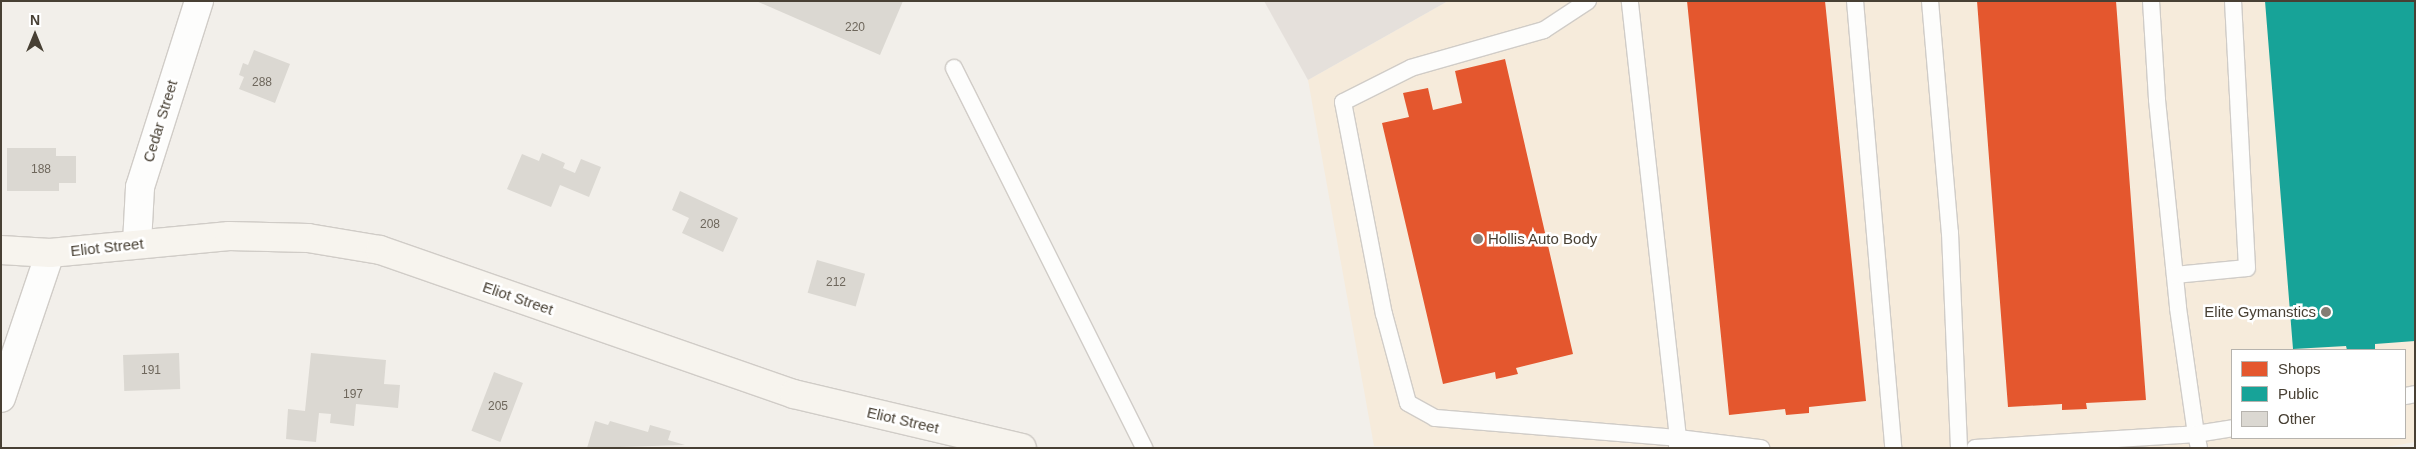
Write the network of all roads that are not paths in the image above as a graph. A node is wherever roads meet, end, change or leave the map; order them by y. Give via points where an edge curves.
1 (199, 1) edge
2 (1588, 1) edge
3 (1630, 1) edge
4 (1855, 1) edge
5 (1930, 1) edge
6 (2151, 1) edge
7 (2233, 1) edge
8 (954, 68) dead end
9 (137, 243) junction
10 (1, 250) edge
11 (50, 253) junction
12 (2175, 275) junction
13 (1, 398) edge
14 (2231, 428) edge
15 (2197, 441) edge
16 (1677, 443) edge
17 (1022, 448) edge
18 (1144, 448) edge
19 (1761, 448) edge
20 (1893, 448) edge
21 (1959, 448) edge
22 (1975, 448) edge

1 - 9 street, Cedar Street via 140,187
2 - 16 lane via 1544,30 1411,68 1343,102 1384,314 1408,403 1435,418
3 - 16 lane
4 - 20 lane
5 - 21 lane via 1950,233
6 - 12 lane via 2157,100
7 - 12 lane via 2247,268
8 - 18 lane
9 - 11 main road, Eliot Street
9 - 17 main road, Eliot Street via 229,236 308,238 380,250 794,394
10 - 11 main road, Eliot Street
11 - 13 street
12 - 15 lane
14 - 15 lane
15 - 22 lane
16 - 19 lane

